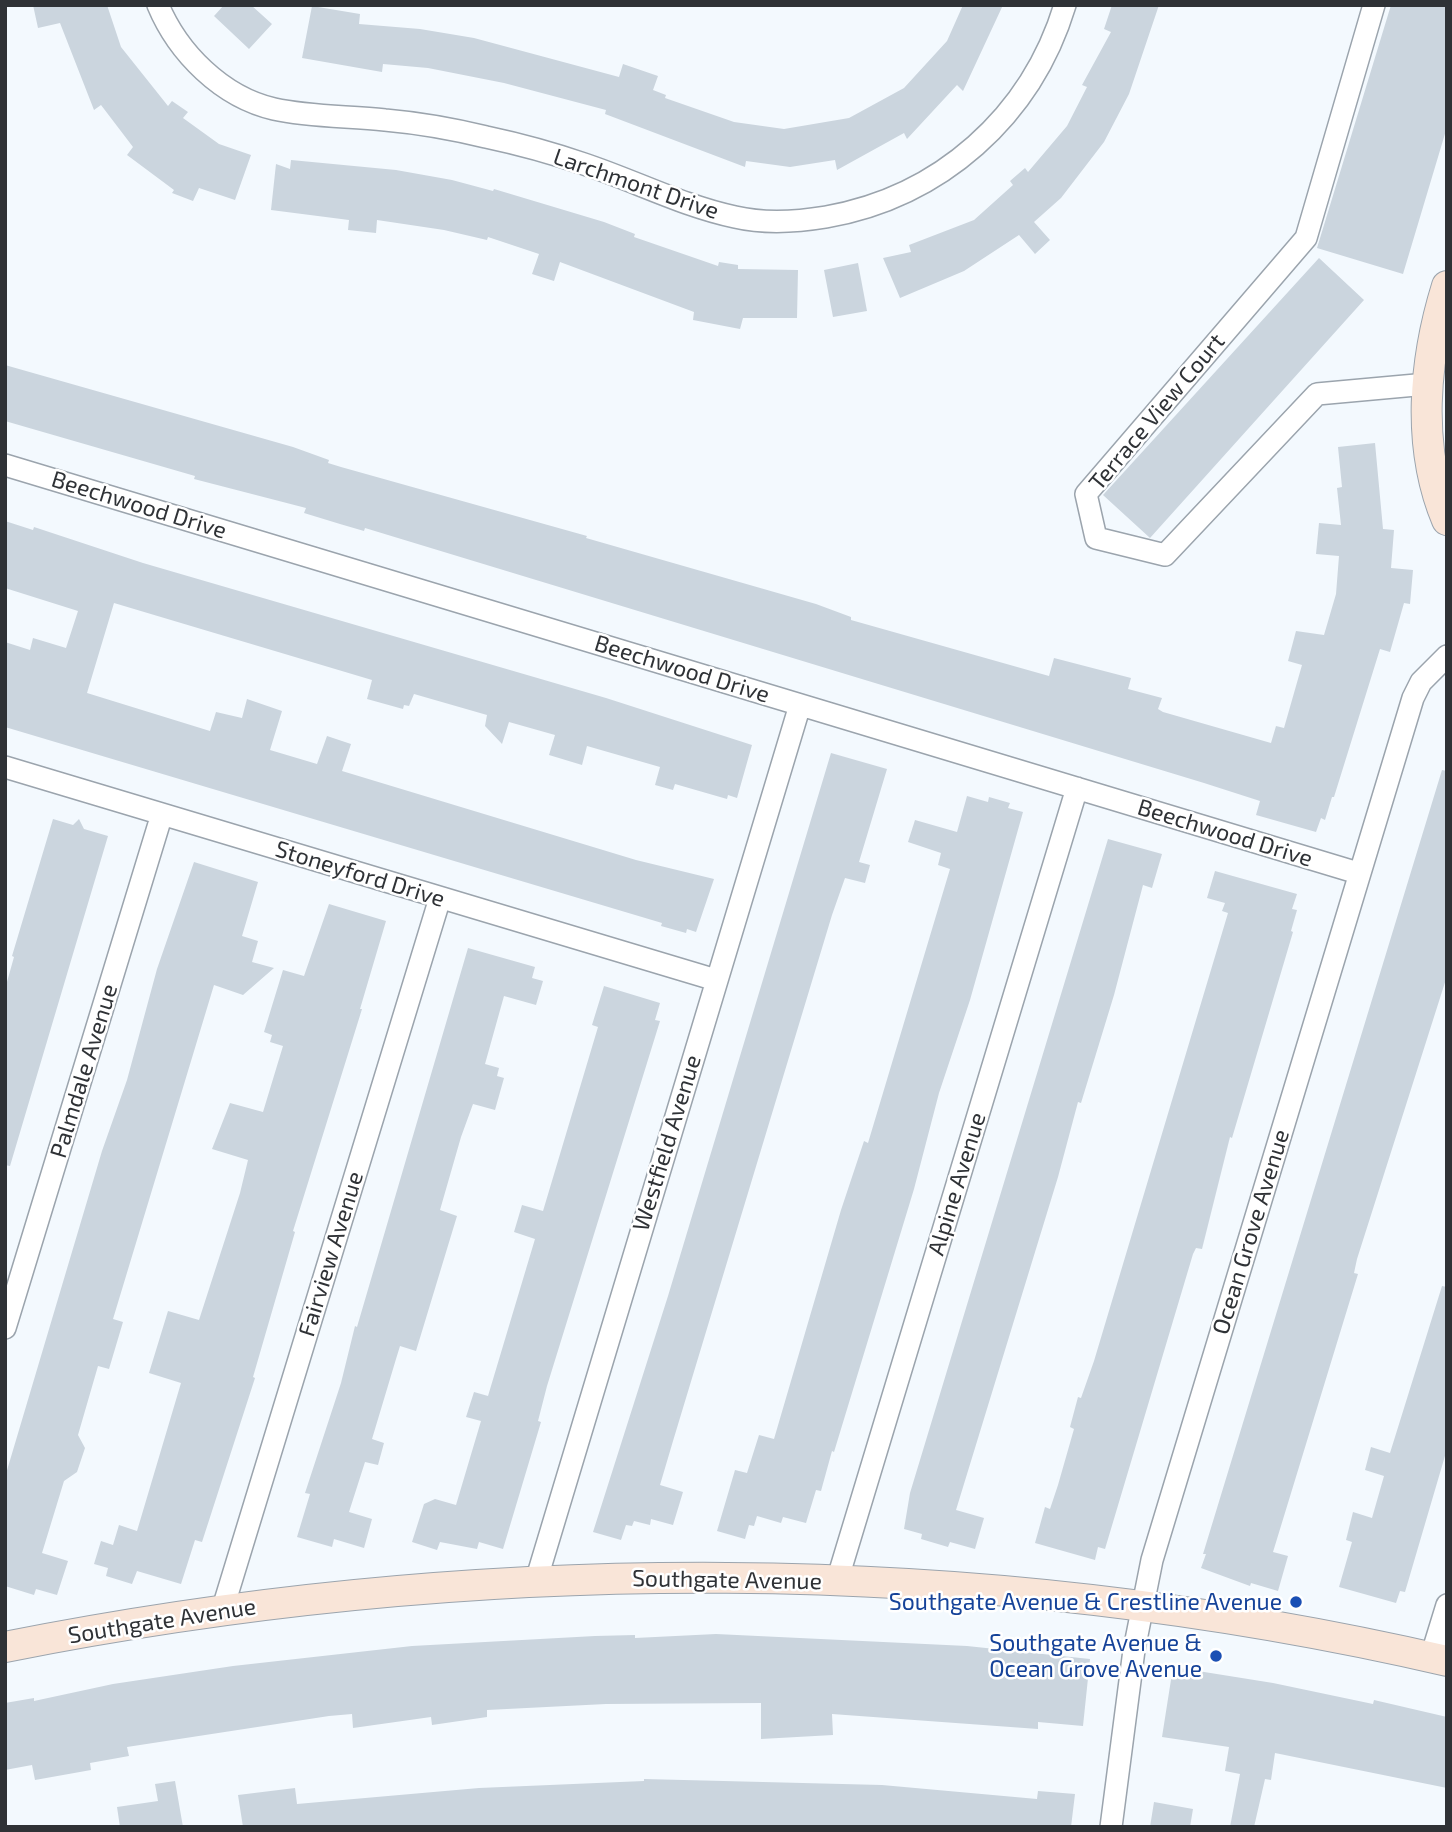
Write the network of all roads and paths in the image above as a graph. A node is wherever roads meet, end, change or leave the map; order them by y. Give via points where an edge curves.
1 (158, 5) edge
2 (1065, 5) edge
3 (1374, 5) edge
4 (1447, 286) edge
5 (1427, 384) junction
6 (5, 465) edge
7 (1447, 520) edge
8 (1447, 656) edge
9 (800, 705) junction
10 (5, 767) edge
11 (1077, 788) junction
12 (162, 814) junction
13 (1359, 873) junction
14 (440, 898) junction
15 (716, 980) junction
16 (5, 1328) edge
17 (536, 1581) junction
18 (837, 1581) junction
19 (1142, 1605) junction
20 (1447, 1605) edge
21 (222, 1611) junction
22 (5, 1647) edge
23 (1439, 1659) edge
24 (1111, 1827) edge

1 - 2 street, Larchmont Drive via 174,37 196,64 245,99 273,109 387,120 484,136 584,164 698,208 773,222 852,212 891,201 961,159 993,132 1023,95
3 - 5 street, Terrace View Court via 1306,238 1086,494 1096,538 1165,555 1317,394
4 - 5 street
5 - 7 street via 1433,471
6 - 9 street, Beechwood Drive
8 - 13 street, Ocean Grove Avenue via 1421,682 1413,698
9 - 11 street, Beechwood Drive
9 - 15 street, Westfield Avenue
10 - 12 street, Stoneyford Drive
11 - 13 street, Beechwood Drive
11 - 18 street, Alpine Avenue
12 - 14 street, Stoneyford Drive
12 - 16 street, Palmdale Avenue
13 - 19 street, Ocean Grove Avenue
14 - 15 street, Stoneyford Drive
14 - 21 street, Fairview Avenue
15 - 17 street, Westfield Avenue
17 - 18 street, Southgate Avenue
17 - 21 street, Southgate Avenue
18 - 19 street, Southgate Avenue
19 - 23 street, Southgate Avenue
19 - 24 street, Ocean Grove Avenue
20 - 23 street
21 - 22 street, Southgate Avenue

